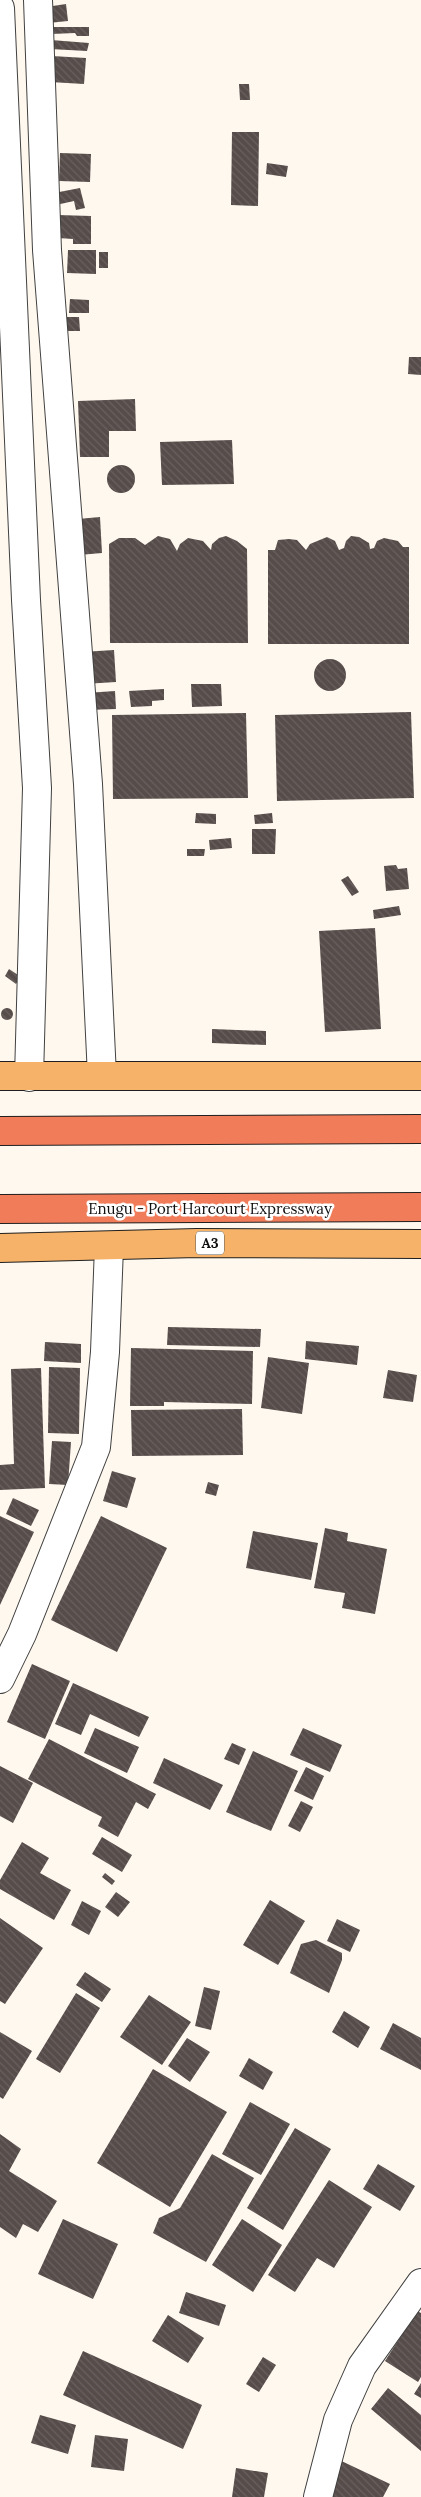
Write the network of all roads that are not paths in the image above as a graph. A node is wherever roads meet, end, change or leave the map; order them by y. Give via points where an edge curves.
1 (38, 0) edge
2 (0, 8) edge
3 (0, 1076) edge
4 (29, 1076) junction
5 (102, 1076) junction
6 (421, 1076) edge
7 (421, 1129) edge
8 (0, 1131) edge
9 (421, 1207) edge
10 (0, 1209) edge
11 (421, 1244) edge
12 (109, 1247) junction
13 (0, 1248) edge
14 (0, 1679) edge
15 (421, 2283) edge
16 (318, 2497) edge

1 - 5 street via 47,250 88,784
2 - 4 street via 37,788
3 - 4 main road
4 - 5 main road
5 - 6 main road
7 - 8 highway
9 - 10 highway, Enugu - Port Harcourt Expressway
11 - 12 main road, A3 via 197,1243
12 - 13 main road, A3
12 - 14 street via 105,1352 96,1446 22,1634
15 - 16 street via 362,2366 338,2420

